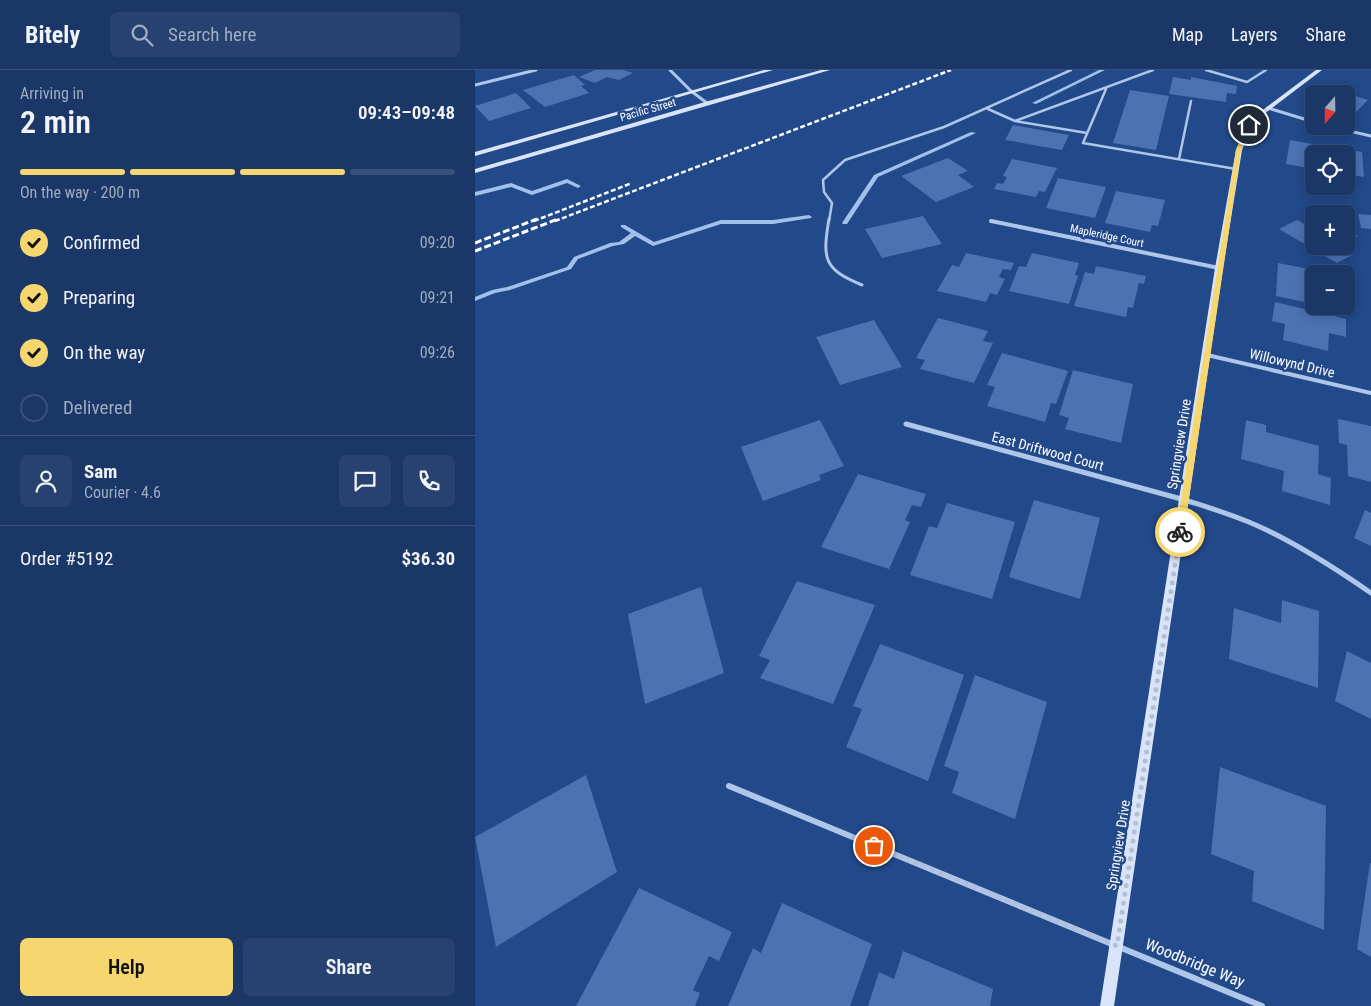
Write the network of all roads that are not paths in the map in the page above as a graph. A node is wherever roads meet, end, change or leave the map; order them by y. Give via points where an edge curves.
1 (536, 70) edge
2 (670, 70) edge
3 (770, 70) edge
4 (827, 70) edge
5 (1071, 70) edge
6 (1153, 70) edge
7 (1206, 70) edge
8 (1266, 70) edge
9 (1319, 70) edge
10 (475, 85) edge
11 (1106, 88) junction
12 (691, 91) junction
13 (1191, 101) dead end
14 (707, 103) junction
15 (1268, 108) junction
16 (987, 109) junction
17 (1305, 119) edge
18 (1015, 121) junction
19 (1355, 132) edge
20 (1087, 133) junction
21 (1371, 136) edge
22 (475, 154) edge
23 (1179, 159) junction
24 (1236, 169) junction
25 (475, 171) edge
26 (991, 221) dead end
27 (1219, 268) junction
28 (863, 285) dead end
29 (1207, 355) junction
30 (1371, 393) edge
31 (906, 424) dead end
32 (1185, 500) junction
33 (1371, 593) edge
34 (729, 786) dead end
35 (1117, 946) junction
36 (1107, 1006) edge
37 (1262, 1006) edge

1 - 10 street
2 - 12 street
3 - 12 street, Pacific Street
4 - 14 street, Pacific Street
5 - 16 lane
6 - 11 lane
7 - 8 lane via 1247,82
9 - 15 street, Springview Drive
11 - 18 lane
11 - 20 lane
12 - 14 street
12 - 22 street, Pacific Street
13 - 23 lane
14 - 25 street, Pacific Street
15 - 17 street
15 - 24 street, Springview Drive via 1249,125 1239,150
16 - 18 lane
16 - 28 lane via 845,160 823,180 824,192 833,203 825,245 833,270
18 - 20 lane
19 - 21 street
20 - 23 lane via 1083,142
23 - 24 lane
24 - 27 street, Springview Drive
26 - 27 street, Mapleridge Court
27 - 29 street, Springview Drive
29 - 30 street, Willowynd Drive
29 - 32 street, Springview Drive
31 - 32 street, East Driftwood Court
32 - 33 street, East Driftwood Court via 1258,526 1295,544
32 - 35 street, Springview Drive
34 - 35 street, Woodbridge Way
35 - 36 street, Springview Drive
35 - 37 street, Woodbridge Way

